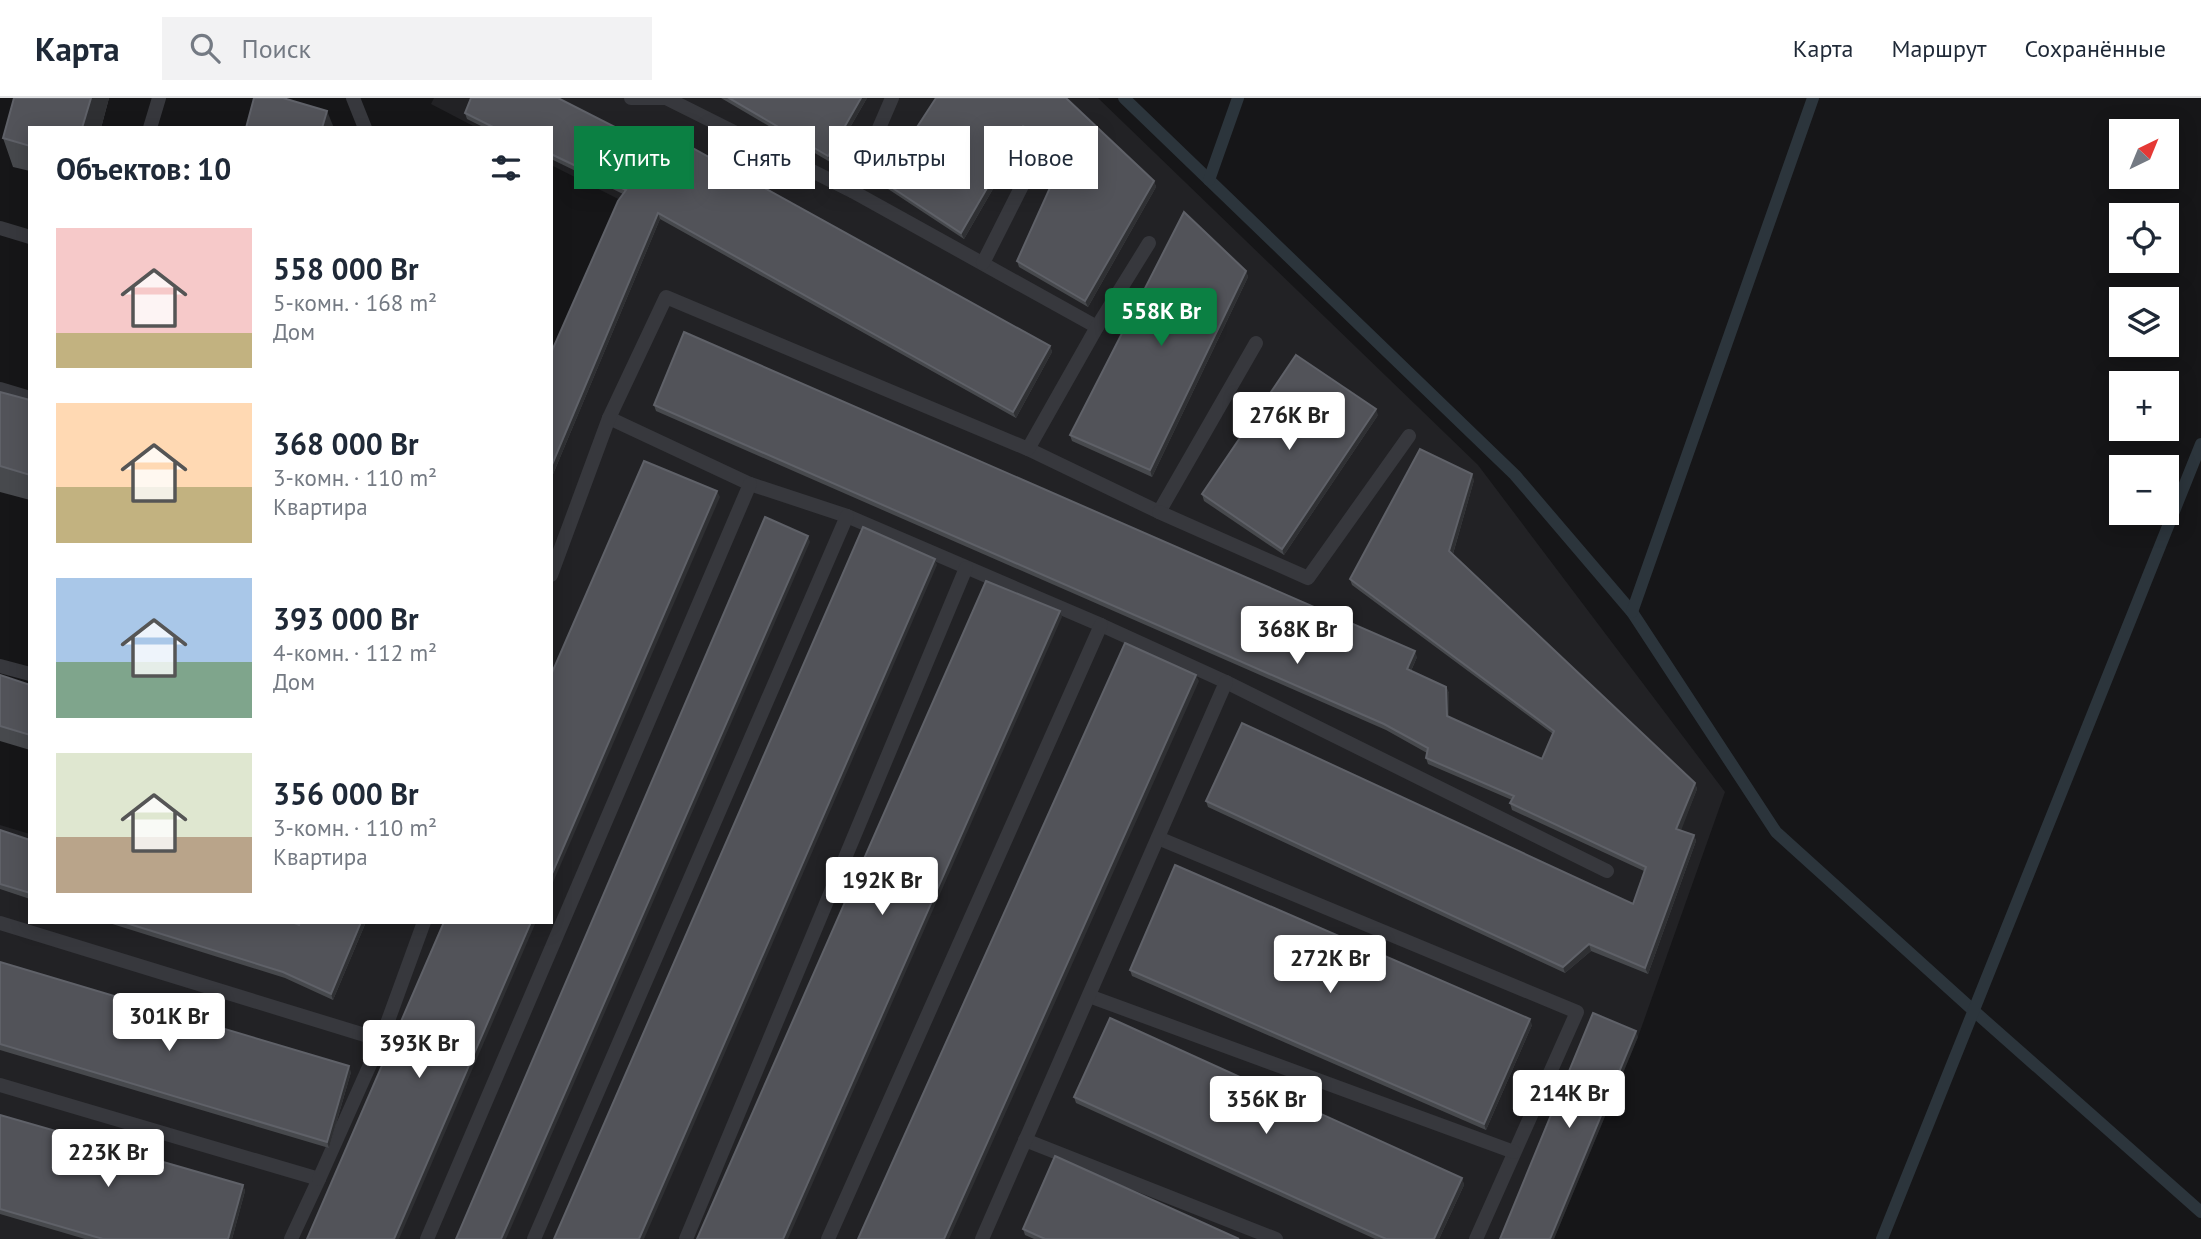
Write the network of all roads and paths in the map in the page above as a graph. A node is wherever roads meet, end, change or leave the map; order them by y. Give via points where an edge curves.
1 (159, 98) edge
2 (352, 98) edge
3 (631, 98) edge
4 (666, 98) edge
5 (892, 98) edge
6 (151, 126) edge
7 (364, 126) edge
8 (1020, 189) edge
9 (852, 191) junction
10 (0, 229) edge
11 (28, 236) edge
12 (1149, 243) dead end
13 (983, 262) junction
14 (1097, 327) junction
15 (1256, 343) dead end
16 (0, 389) edge
17 (28, 397) edge
18 (609, 418) junction
19 (1409, 436) dead end
20 (1028, 449) junction
21 (750, 484) junction
22 (1159, 512) junction
23 (847, 516) junction
24 (966, 568) junction
25 (553, 570) edge
26 (1101, 625) junction
27 (0, 666) edge
28 (28, 673) edge
29 (1227, 682) junction
30 (1158, 838) junction
31 (1607, 871) dead end
32 (0, 923) edge
33 (423, 924) edge
34 (1089, 996) junction
35 (381, 1040) junction
36 (0, 1085) edge
37 (1025, 1140) junction
38 (1514, 1152) junction
39 (319, 1179) junction
40 (291, 1239) edge
41 (427, 1239) edge
42 (534, 1239) edge
43 (686, 1239) edge
44 (828, 1239) edge
45 (982, 1239) edge
46 (1276, 1239) edge
47 (1476, 1239) edge

1 - 6 lane
2 - 7 lane
3 - 4 lane
4 - 9 lane
5 - 9 lane
8 - 13 lane
9 - 13 lane
10 - 11 lane
12 - 14 lane
13 - 14 lane
14 - 20 lane
15 - 22 lane
16 - 17 lane
18 - 20 lane via 666,297
18 - 21 lane
18 - 25 lane
19 - 22 lane via 1308,578
20 - 22 lane
21 - 23 lane
21 - 41 lane
23 - 24 lane
23 - 42 lane
24 - 26 lane
24 - 43 lane
26 - 29 lane
26 - 44 lane
27 - 28 lane
29 - 30 lane
29 - 31 lane
30 - 34 lane
30 - 38 lane via 1577,1012
32 - 35 lane
33 - 35 lane
34 - 37 lane
34 - 38 lane
35 - 39 lane
36 - 39 lane
37 - 45 lane
37 - 46 lane
38 - 47 lane
39 - 40 lane

